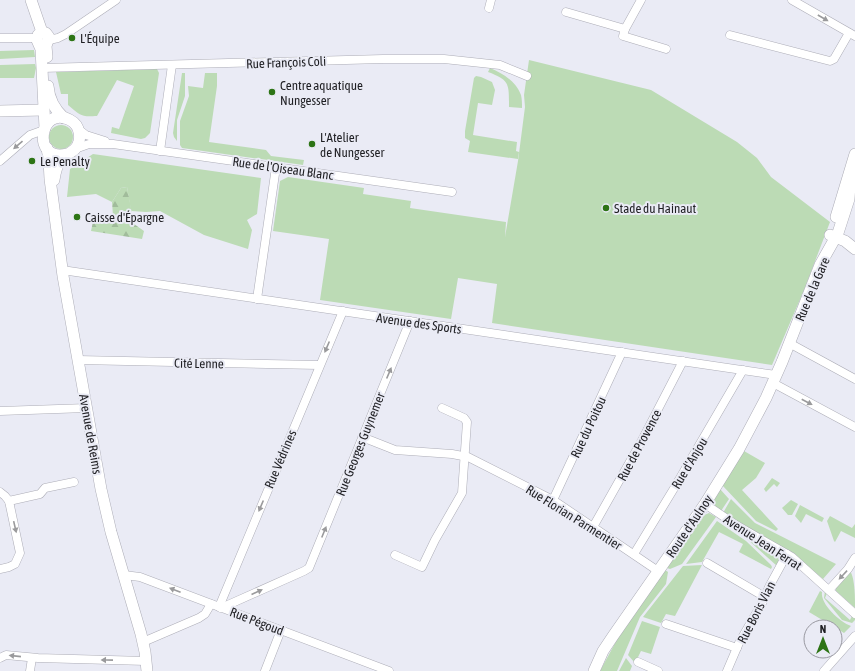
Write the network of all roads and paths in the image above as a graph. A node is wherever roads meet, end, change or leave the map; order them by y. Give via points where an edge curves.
1 (31, 0) edge
2 (116, 0) edge
3 (641, 0) edge
4 (792, 0) edge
5 (566, 12) dead end
6 (625, 30) junction
7 (852, 34) edge
8 (730, 35) dead end
9 (0, 38) edge
10 (43, 39) junction
11 (666, 49) dead end
12 (172, 65) junction
13 (44, 68) junction
14 (527, 76) dead end
15 (44, 110) junction
16 (0, 111) edge
17 (64, 118) junction
18 (78, 129) junction
19 (43, 135) junction
20 (113, 144) junction
21 (71, 151) junction
22 (160, 151) junction
23 (855, 154) edge
24 (0, 161) edge
25 (276, 167) junction
26 (452, 192) dead end
27 (52, 193) junction
28 (848, 204) edge
29 (834, 232) junction
30 (855, 240) edge
31 (855, 250) edge
32 (62, 270) junction
33 (257, 299) junction
34 (343, 312) junction
35 (410, 321) junction
36 (789, 343) junction
37 (622, 352) junction
38 (78, 360) junction
39 (683, 361) junction
40 (319, 365) junction
41 (743, 370) junction
42 (774, 379) junction
43 (855, 379) edge
44 (87, 408) junction
45 (442, 408) dead end
46 (0, 411) edge
47 (855, 427) edge
48 (362, 437) junction
49 (465, 456) junction
50 (74, 482) dead end
51 (0, 492) edge
52 (553, 500) junction
53 (9, 501) junction
54 (705, 504) junction
55 (593, 527) junction
56 (634, 554) junction
57 (787, 554) junction
58 (395, 555) dead end
59 (855, 558) edge
60 (707, 563) dead end
61 (0, 569) edge
62 (658, 571) junction
63 (124, 575) junction
64 (829, 590) junction
65 (765, 597) junction
66 (217, 606) junction
67 (855, 614) edge
68 (666, 624) dead end
69 (281, 630) junction
70 (855, 636) edge
71 (143, 642) junction
72 (737, 648) junction
73 (0, 658) edge
74 (32, 658) junction
75 (638, 662) dead end
76 (147, 668) edge
77 (30, 671) edge
78 (265, 671) edge
79 (389, 671) edge
80 (594, 671) edge
81 (658, 671) edge
82 (727, 671) edge
83 (824, 671) edge

1 - 10 street, Avenue de Reims
2 - 10 street via 66,34 58,38
3 - 6 street
4 -> 7 street
5 - 6 street
6 - 11 street via 623,36
7 - 8 street via 830,61
9 - 10 street
10 - 13 street, Avenue de Reims
12 - 13 street, Rue François Coli
12 - 14 street, Rue François Coli via 449,59 500,65
12 - 22 street
13 - 15 street, Avenue de Reims
13 - 17 street, Avenue de Reims via 49,97
15 - 16 street
15 - 19 street, Avenue de Reims
17 - 18 street, Avenue de Reims via 73,122
17 - 19 street via 53,120
18 - 20 street, Rue de l'Oiseau Blanc via 87,136
18 - 21 street, Avenue de Reims via 79,140
19 - 21 street via 55,154
19 -> 24 street via 30,135
19 - 27 street, Avenue de Reims
20 - 21 street, Rue de l'Oiseau Blanc via 86,145
20 - 22 street, Rue de l'Oiseau Blanc
21 - 27 street, Avenue de Reims via 57,166
22 - 25 street, Rue de l'Oiseau Blanc
23 - 28 street
25 - 26 street, Rue de l'Oiseau Blanc
25 - 33 street
27 - 32 street, Avenue de Reims
28 - 29 street
29 - 30 street
29 - 31 street
29 - 36 street, Rue de la Gare
32 - 33 street, Avenue des Sports
32 - 38 street, Avenue de Reims
33 - 34 street, Avenue des Sports
34 - 35 street, Avenue des Sports
34 -> 40 street, Rue Védrines
35 - 37 street, Avenue des Sports
48 -> 35 street, Rue Georges Guynemer
36 - 42 street, Rue de la Gare
36 - 43 street
37 - 39 street, Avenue des Sports
37 - 52 street, Rue du Poitou
38 - 40 street, Cité Lenne
38 - 44 street, Avenue de Reims
39 - 41 street, Avenue des Sports
39 - 55 street, Rue de Provence
40 -> 66 street, Rue Védrines
41 - 42 street, Avenue des Sports
41 - 56 street, Rue d'Anjou
42 -> 47 street, Avenue des Sports
42 - 54 street, Route d'Aulnoy via 739,449
44 - 46 street
44 - 63 street, Avenue de Reims via 103,497
45 - 49 street via 467,420
48 - 49 street, Rue Florian Parmentier via 395,450
66 -> 48 street, Rue Georges Guynemer via 308,568
49 - 52 street, Rue Florian Parmentier
49 - 58 street via 461,497 422,567
50 - 53 street via 45,488 40,494
51 - 53 street
52 - 55 street, Rue Florian Parmentier
53 -> 61 street via 20,552 15,564
54 - 57 street, Avenue Jean Ferrat
54 - 62 street, Route d'Aulnoy
55 - 56 street, Rue Florian Parmentier
56 - 62 street, Rue Florian Parmentier
57 - 64 street, Avenue Jean Ferrat
57 - 65 street, Rue Boris Vian
59 -> 64 street
60 - 65 street
62 - 80 street, Route d'Aulnoy via 609,643
66 -> 63 street, Rue Pégoud via 140,577
63 - 71 street, Avenue de Reims
64 - 67 street, Avenue Jean Ferrat
65 - 72 street, Rue Boris Vian
66 - 69 street, Rue Pégoud
66 - 71 street via 203,616
68 - 72 street
69 - 78 street
69 - 79 street, Rue Pégoud
70 - 83 street
71 - 76 street, Avenue de Reims
72 - 82 street, Rue Boris Vian
74 -> 73 street via 6,655
76 -> 74 street
74 - 77 street
75 - 81 street

